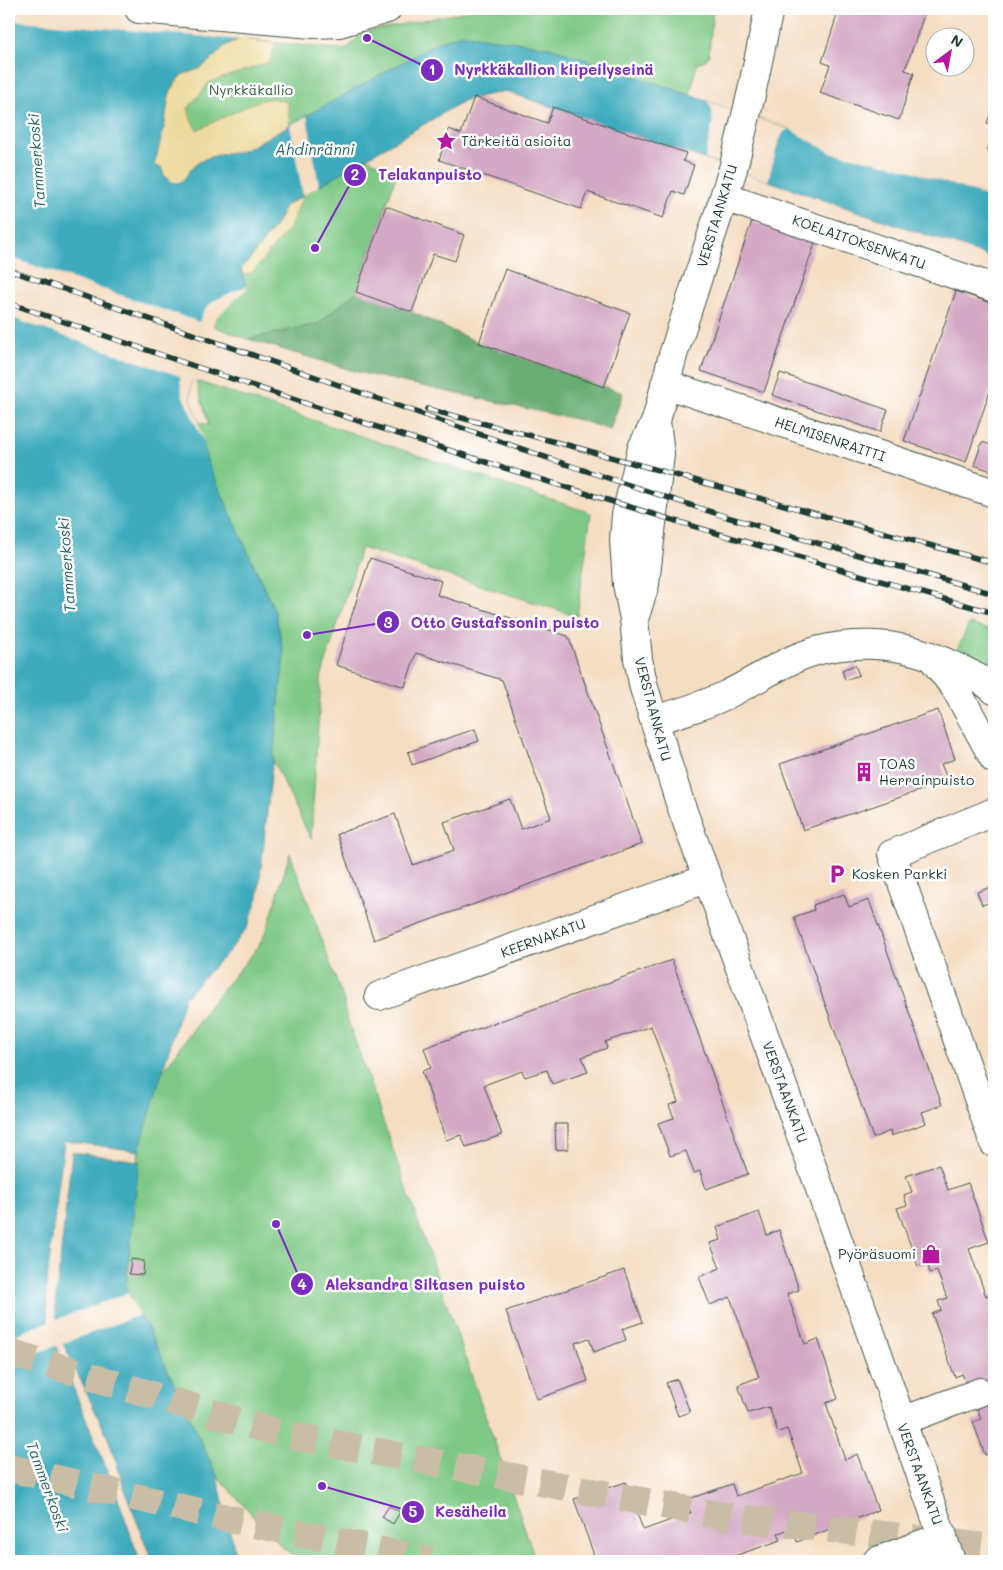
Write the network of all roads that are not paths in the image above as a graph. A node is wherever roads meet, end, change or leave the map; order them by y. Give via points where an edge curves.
1 (139, 9) edge
2 (387, 9) edge
3 (769, 9) edge
4 (724, 197) junction
5 (994, 288) edge
6 (665, 384) junction
7 (994, 493) edge
8 (930, 655) junction
9 (994, 690) edge
10 (655, 720) junction
11 (994, 759) edge
12 (994, 812) edge
13 (706, 879) junction
14 (379, 996) dead end
15 (994, 1143) edge
16 (980, 1392) dead end
17 (902, 1421) junction
18 (943, 1536) junction
19 (877, 1561) edge
20 (951, 1561) edge

1 - 2 street via 313,24 339,22
3 - 4 street, VERSTAANKATU
4 - 5 street, KOELAITOKSENKATU
4 - 6 street, VERSTAANKATU
6 - 7 street, HELMISENRAITTI
6 - 10 street, VERSTAANKATU via 656,421 660,454 645,584 634,619 638,659
8 - 9 street via 977,676
8 - 10 street via 898,647 852,645 815,652 794,659 694,709
8 - 11 street via 956,689
10 - 13 street, VERSTAANKATU
12 - 15 street via 892,854
13 - 14 street, KEERNAKATU
13 - 17 street, VERSTAANKATU
16 - 17 street
17 - 18 street, VERSTAANKATU
18 - 19 street
18 - 20 street, VERSTAANKATU

